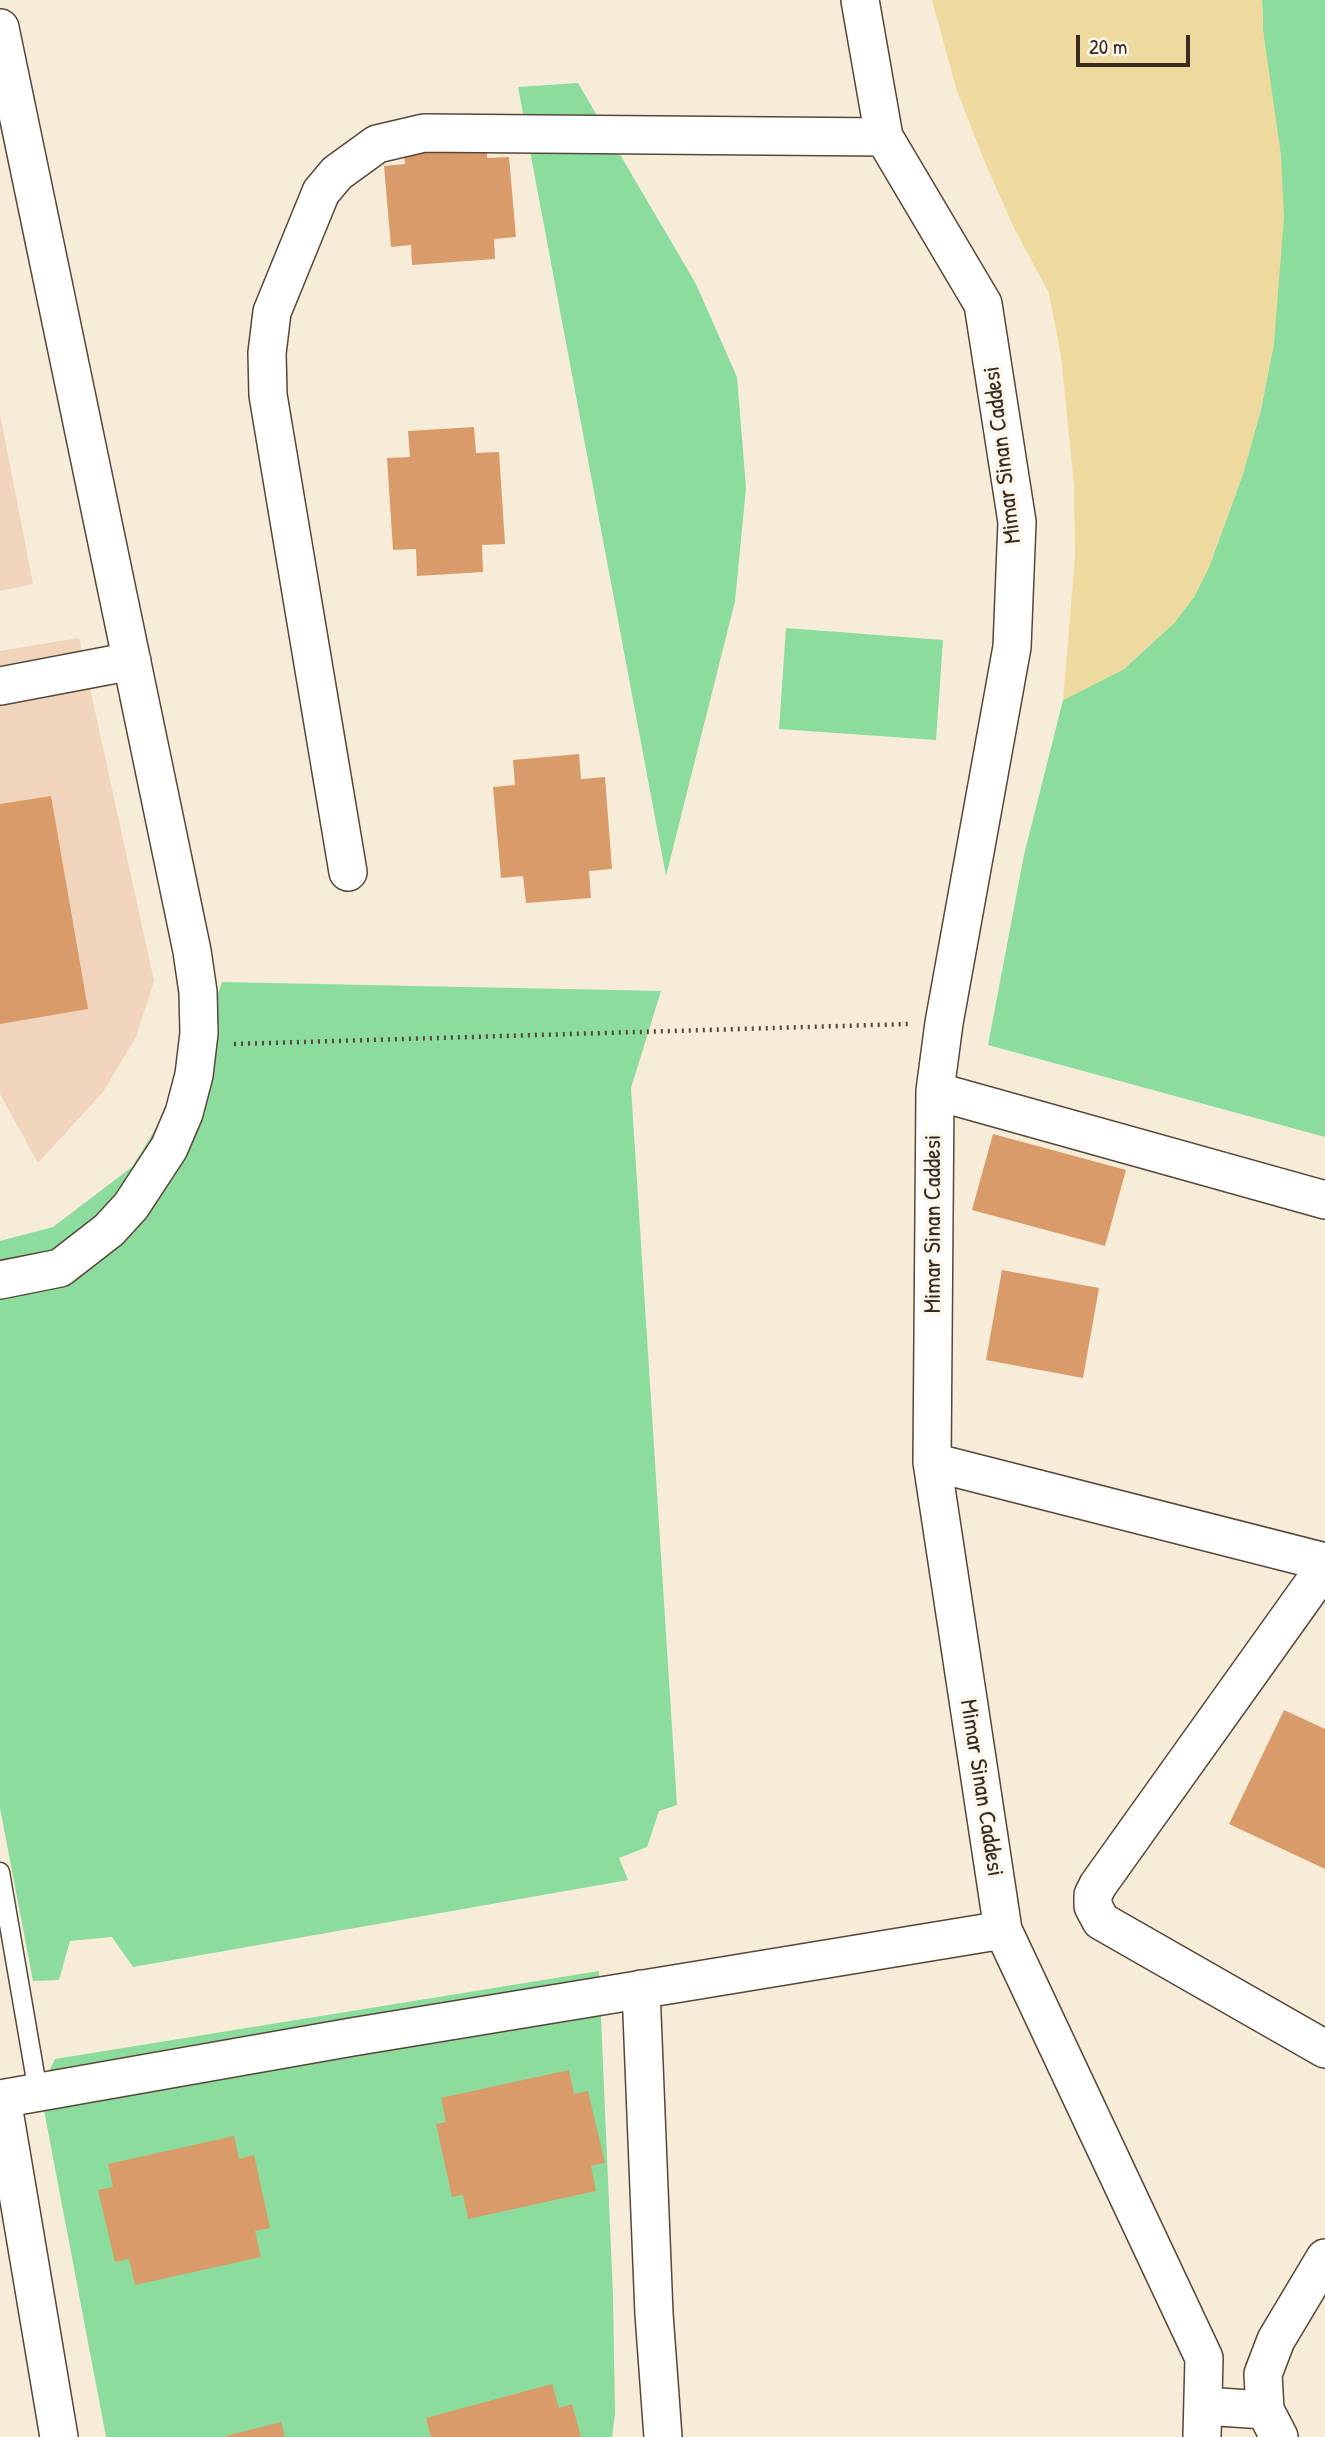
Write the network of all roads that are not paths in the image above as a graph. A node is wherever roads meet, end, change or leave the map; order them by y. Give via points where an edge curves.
1 (860, 0) edge
2 (0, 28) edge
3 (884, 137) junction
4 (132, 661) junction
5 (0, 686) edge
6 (348, 872) dead end
7 (935, 1091) junction
8 (1325, 1200) edge
9 (0, 1280) edge
10 (932, 1462) junction
11 (1325, 1562) edge
12 (1325, 1567) edge
13 (0, 1872) edge
14 (1003, 1930) junction
15 (641, 1989) junction
16 (1325, 2049) edge
17 (38, 2092) junction
18 (1, 2099) edge
19 (1325, 2258) edge
20 (1202, 2422) edge
21 (1272, 2423) edge
22 (59, 2437) edge
23 (663, 2437) edge

1 - 3 street, Mimar Sinan Caddesi
2 - 4 street
3 - 6 street via 424,133 377,145 346,165 321,192 272,312 268,395
3 - 7 street, Mimar Sinan Caddesi via 983,304 1017,522 1012,648
4 - 5 street
4 - 9 street via 198,992 197,1045 184,1113 169,1148 131,1206 86,1250 60,1268
7 - 8 street
7 - 10 street, Mimar Sinan Caddesi
10 - 11 street
10 - 14 street, Mimar Sinan Caddesi
12 - 16 street via 1098,1885 1093,1906 1108,1926
13 - 17 lane
14 - 15 street
14 - 20 street, Mimar Sinan Caddesi via 1204,2358
15 - 17 street
15 - 23 street
17 - 18 street
18 - 22 street
19 - 21 street via 1268,2356 1263,2383
20 - 21 street

